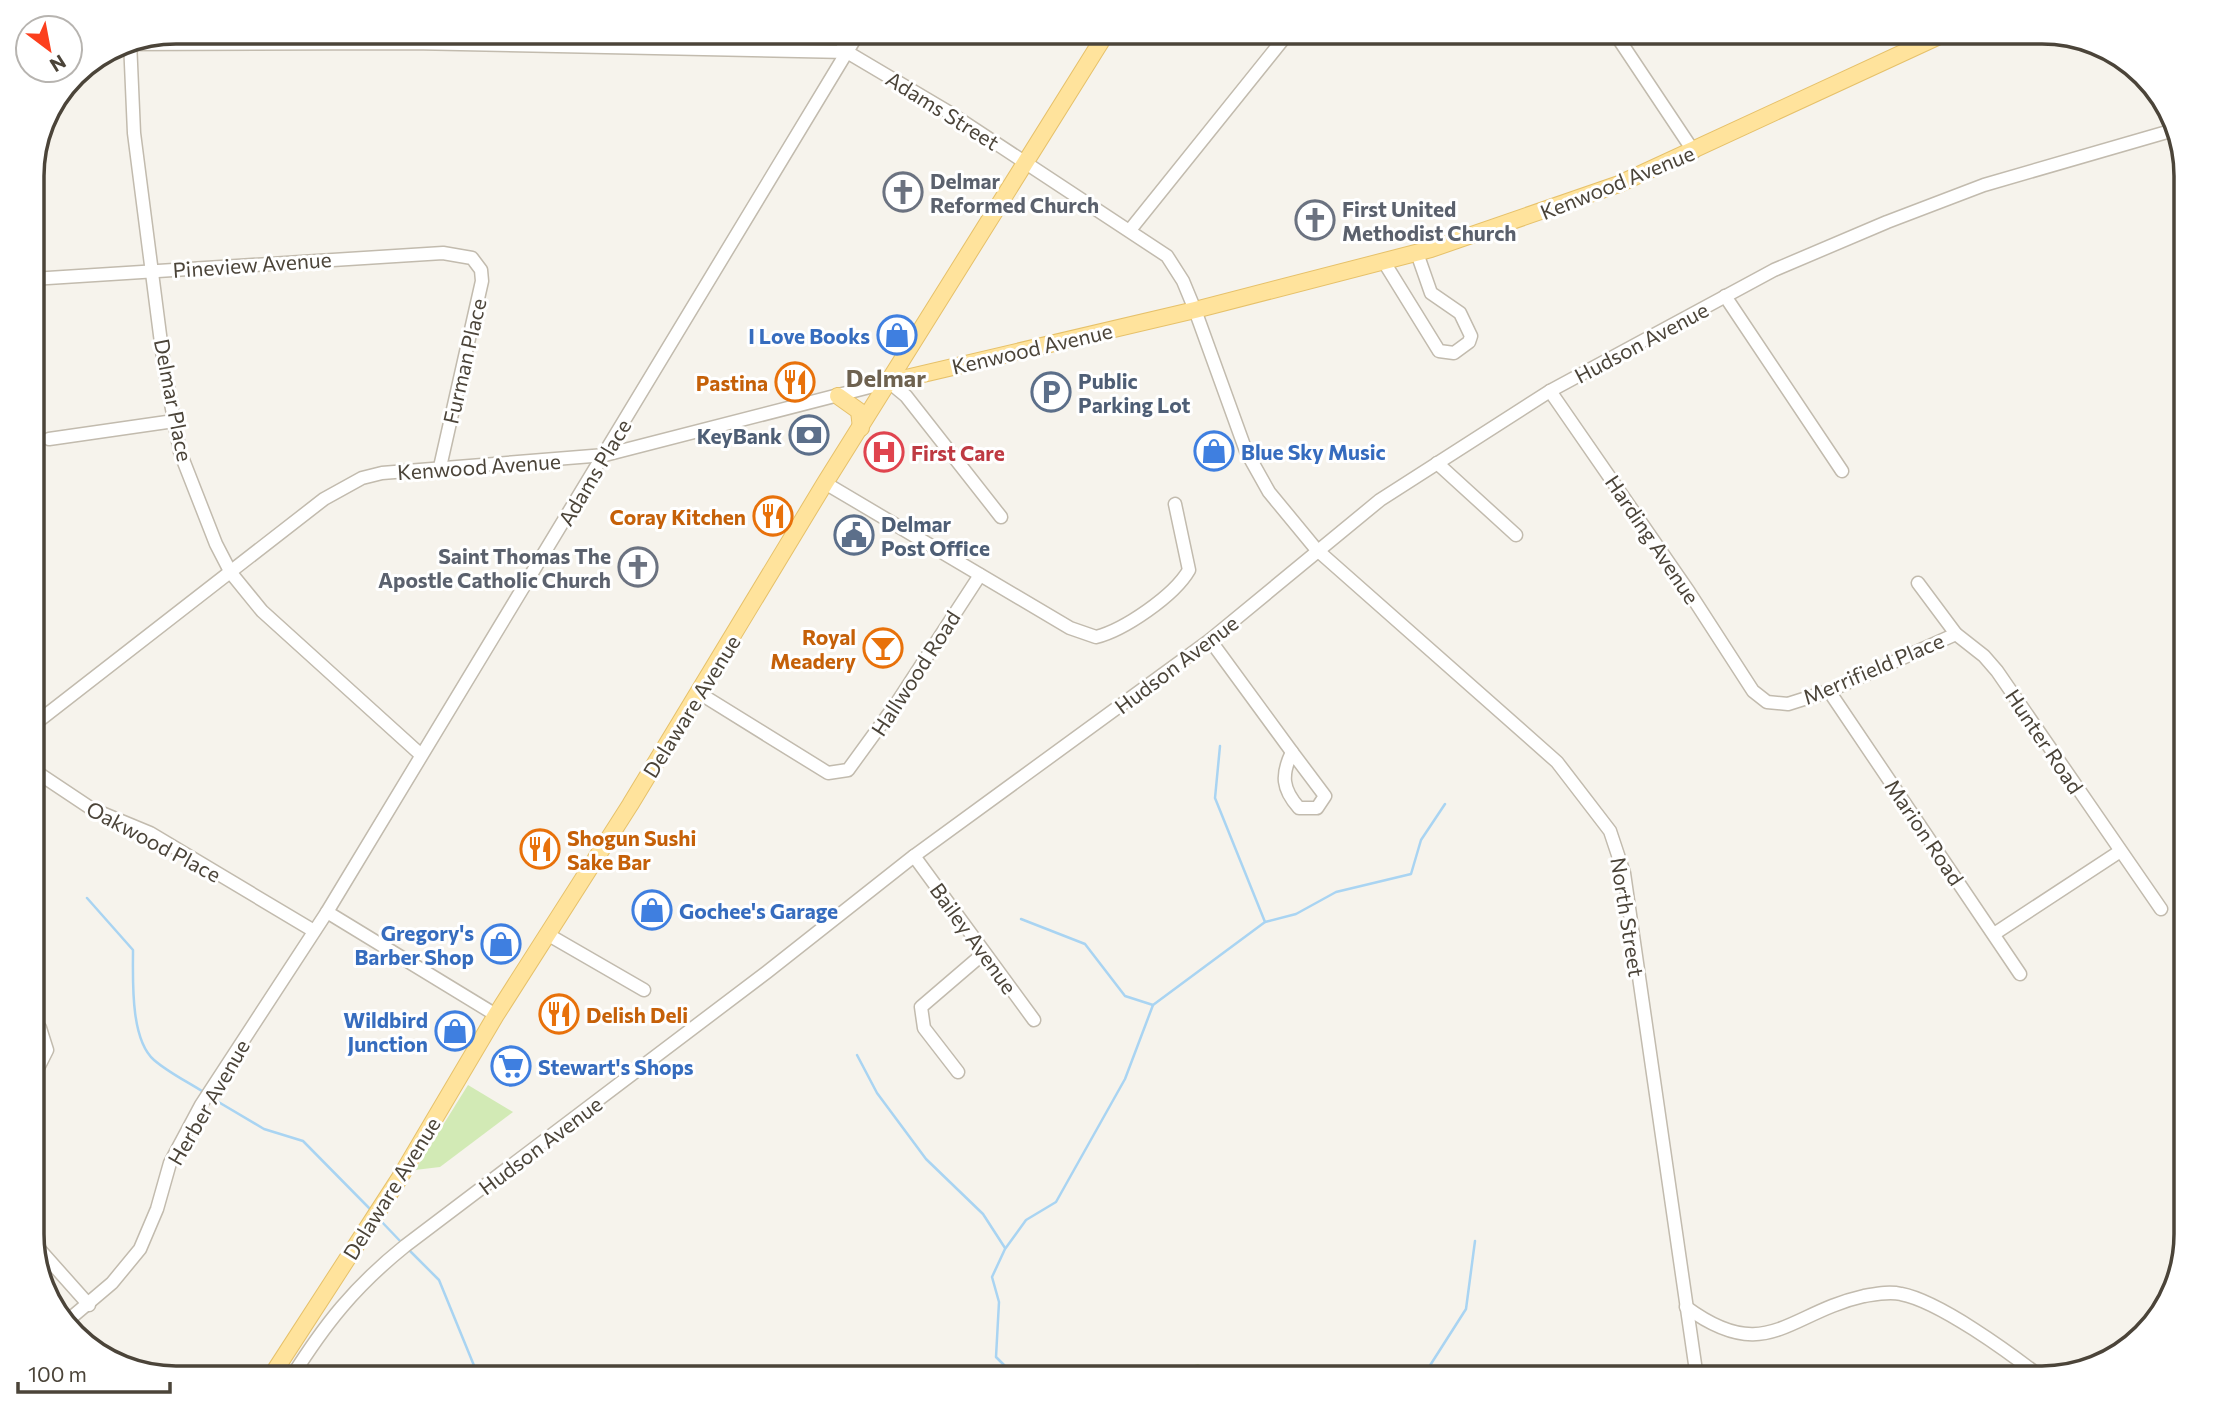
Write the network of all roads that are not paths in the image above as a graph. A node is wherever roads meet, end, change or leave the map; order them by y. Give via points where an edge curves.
1 (615, 44) edge
2 (843, 44) edge
3 (852, 44) edge
4 (1100, 44) edge
5 (1279, 44) edge
6 (1622, 44) edge
7 (1913, 44) edge
8 (847, 52) junction
9 (127, 53) edge
10 (2167, 132) edge
11 (1694, 152) junction
12 (1026, 162) junction
13 (1129, 230) junction
14 (1417, 253) junction
15 (472, 258) joint
16 (1384, 262) junction
17 (154, 271) junction
18 (44, 278) edge
19 (1725, 296) junction
20 (1195, 310) junction
21 (889, 382) junction
22 (1550, 391) junction
23 (838, 396) junction
24 (626, 419) junction
25 (174, 421) junction
26 (861, 428) junction
27 (49, 439) dead end
28 (632, 449) junction
29 (605, 455) junction
30 (1437, 463) junction
31 (440, 467) junction
32 (1842, 471) dead end
33 (825, 483) junction
34 (1175, 504) dead end
35 (1002, 517) dead end
36 (1516, 535) dead end
37 (1312, 545) junction
38 (231, 573) junction
39 (980, 575) junction
40 (1918, 583) dead end
41 (1956, 634) junction
42 (1210, 640) junction
43 (1753, 691) joint
44 (1829, 691) junction
45 (699, 693) junction
46 (44, 716) edge
47 (1292, 752) dead end
48 (420, 754) junction
49 (44, 777) edge
50 (2119, 852) junction
51 (914, 856) junction
52 (2161, 909) dead end
53 (327, 912) junction
54 (314, 931) junction
55 (547, 933) junction
56 (1994, 934) junction
57 (984, 953) junction
58 (2020, 974) dead end
59 (644, 990) dead end
60 (496, 1015) junction
61 (1034, 1020) dead end
62 (958, 1072) dead end
63 (46, 1256) edge
64 (89, 1304) junction
65 (1686, 1307) junction
66 (73, 1316) edge
67 (278, 1366) edge
68 (299, 1366) edge
69 (1695, 1366) edge
70 (2024, 1366) edge

1 - 8 street, Adams Street
2 - 8 street
3 - 8 street, Adams Place
4 - 12 main road, Delaware Avenue
5 - 13 street
6 - 11 street
7 - 11 main road, Kenwood Avenue
8 - 12 street, Adams Street
8 - 24 street, Adams Place
9 - 17 street, Delmar Place
10 - 19 street, Hudson Avenue via 1941,200 1774,270
11 - 14 main road, Kenwood Avenue via 1580,200
12 - 13 street, Adams Street
12 - 21 main road, Delaware Avenue
13 - 20 street, Adams Street via 1167,256
14 - 16 main road, Kenwood Avenue
14 - 16 street via 1431,293 1460,313 1471,336 1454,354 1439,351
15 - 17 street, Pineview Avenue via 443,253
15 - 31 street, Furman Place via 482,281
16 - 20 main road, Kenwood Avenue
17 - 18 street, Pineview Avenue
17 - 25 street, Delmar Place
19 - 22 street, Hudson Avenue
19 - 32 street
20 - 21 main road, Kenwood Avenue
20 - 37 street, Adams Street via 1248,456 1269,492
21 - 23 street, Kenwood Avenue
21 - 26 main road, Delaware Avenue
21 - 35 street via 906,396
22 - 30 street, Hudson Avenue
22 - 43 street, Harding Avenue
23 - 26 main road via 859,411
23 - 28 street, Kenwood Avenue
24 - 28 street
24 - 29 street, Adams Place
25 - 27 street
25 - 38 street, Delmar Place via 180,452
26 - 33 main road, Delaware Avenue
28 - 29 street, Kenwood Avenue
29 - 31 street, Kenwood Avenue
29 - 48 street, Adams Place
30 - 36 street
30 - 37 street, Hudson Avenue
31 - 38 street, Kenwood Avenue via 382,473 343,488
33 - 39 street
33 - 45 main road, Delaware Avenue
34 - 39 street via 1189,570 1166,595 1107,634 1085,636
37 - 42 street, Hudson Avenue via 1275,589
37 - 65 street, North Street via 1557,762 1609,831 1624,873
38 - 46 street, Kenwood Avenue
38 - 48 street, Delmar Place via 262,611
39 - 45 street, Hallwood Road via 848,771 828,773
40 - 41 street, Hunter Road
41 - 44 street, Merrifield Place
41 - 50 street, Hunter Road via 1997,671
42 - 47 street
42 - 51 street, Hudson Avenue
43 - 44 street, Merrifield Place via 1776,705
44 - 56 street, Marion Road
45 - 55 main road, Delaware Avenue
48 - 53 street, Adams Place
49 - 54 street, Oakwood Place via 92,809 149,834
50 - 52 street, Hunter Road
50 - 56 street
51 - 57 street, Bailey Avenue
51 - 68 street, Hudson Avenue via 387,1260 343,1302
53 - 54 street, Herber Avenue
53 - 60 street
54 - 64 street, Herber Avenue via 178,1146 140,1249
55 - 59 street
55 - 60 main road, Delaware Avenue
56 - 58 street, Marion Road
57 - 61 street, Bailey Avenue
57 - 62 street via 921,1007 925,1028
60 - 67 main road, Delaware Avenue via 399,1179
63 - 64 street
64 - 66 street, Herber Avenue
65 - 69 street, North Street
65 - 70 street via 1719,1328 1755,1335 1789,1328 1856,1298 1899,1293 1926,1300

